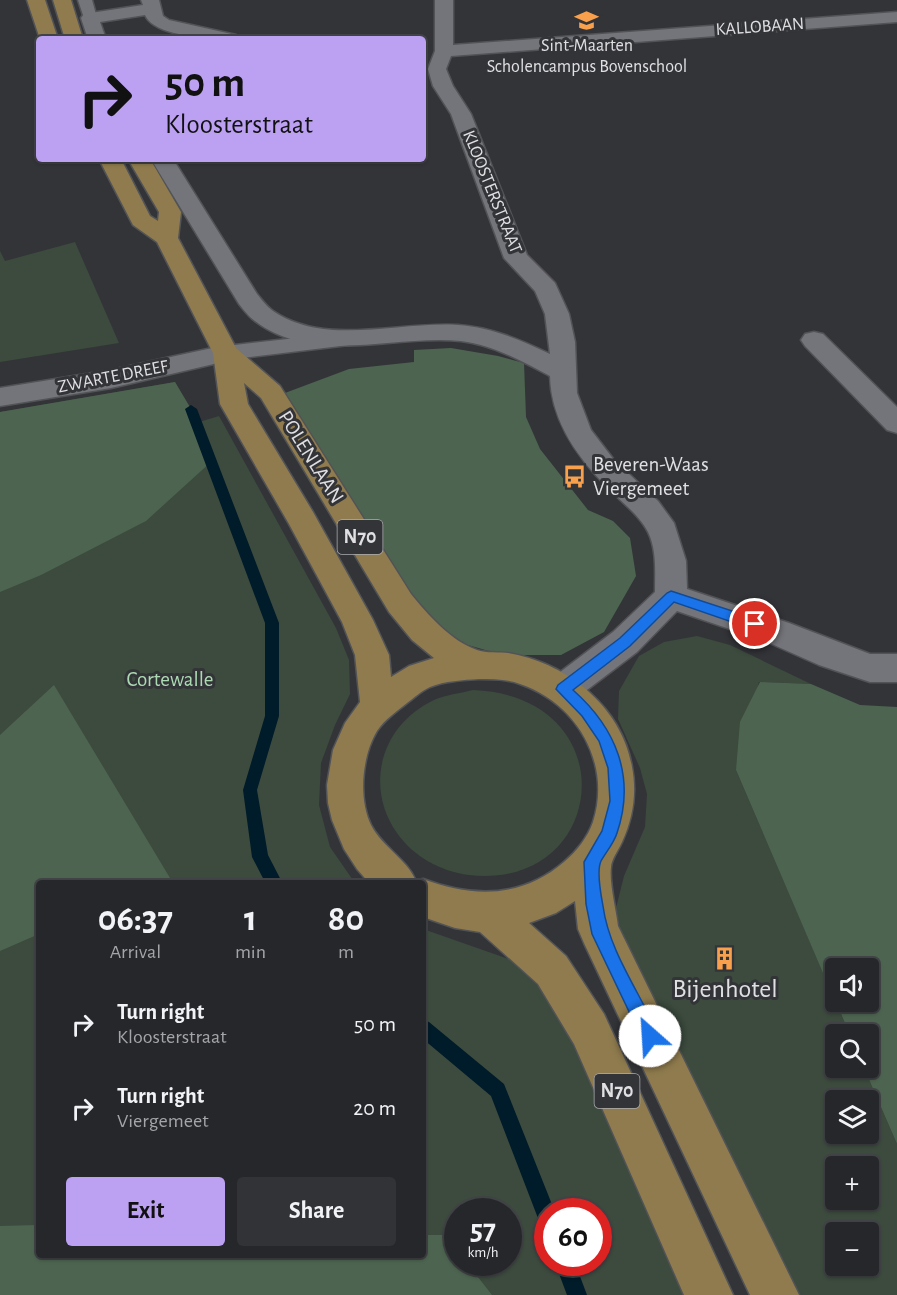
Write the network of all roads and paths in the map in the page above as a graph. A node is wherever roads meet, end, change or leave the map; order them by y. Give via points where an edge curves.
1 (36, 0) edge
2 (62, 0) edge
3 (85, 0) edge
4 (444, 0) edge
5 (151, 4) edge
6 (897, 16) edge
7 (90, 18) junction
8 (48, 36) edge
9 (73, 36) edge
10 (96, 36) edge
11 (217, 36) edge
12 (444, 51) junction
13 (430, 69) edge
14 (112, 162) edge
15 (141, 162) edge
16 (164, 162) edge
17 (167, 238) junction
18 (372, 337) junction
19 (814, 340) dead end
20 (226, 353) junction
21 (562, 371) junction
22 (0, 397) edge
23 (897, 423) edge
24 (671, 596) junction
25 (470, 663) junction
26 (897, 668) edge
27 (563, 689) junction
28 (377, 705) junction
29 (591, 862) junction
30 (393, 880) edge
31 (426, 899) edge
32 (488, 913) junction
33 (709, 1295) edge
34 (775, 1295) edge

1 - 8 main road
2 - 9 main road
3 - 7 lane
4 - 12 street, KLOOSTERSTRAAT
5 - 7 street
5 - 11 street via 155,18 163,24
6 - 12 street, KALLOBAAN
7 - 10 street
12 - 13 street, KLOOSTERSTRAAT
13 - 21 street, KLOOSTERSTRAAT via 461,114 516,258 546,288 561,330
14 - 17 main road, POLENLAAN / N70 via 141,220
15 - 17 main road, POLENLAAN / N70 via 170,212
16 - 18 street via 248,298 264,315 310,334
17 - 20 main road, POLENLAAN / N70
18 - 20 lane
18 - 21 street via 461,333 500,343
19 - 23 street
20 - 22 street, ZWARTE DREEF via 111,379
20 - 25 main road, POLENLAAN / N70 via 271,392 406,611 438,645
20 - 28 main road, POLENLAAN / N70 via 234,404 357,620 372,655
21 - 24 street, KLOOSTERSTRAAT via 564,393 578,433 604,467 648,509 663,531 671,561
24 - 26 street via 870,668
24 - 27 street via 625,642
25 - 27 main road, N70 via 513,668
25 - 28 main road, N70 via 419,676
27 - 29 main road, N70 via 587,711 605,738 615,768 617,801 610,833
28 - 30 main road, N70 via 357,733 347,765 346,801 356,835 378,867
29 - 32 main road, N70 via 571,883 546,898
29 - 34 main road, N70 via 598,929
31 - 32 main road, N70 via 446,908
32 - 33 main road, N70 via 552,970 589,1029

